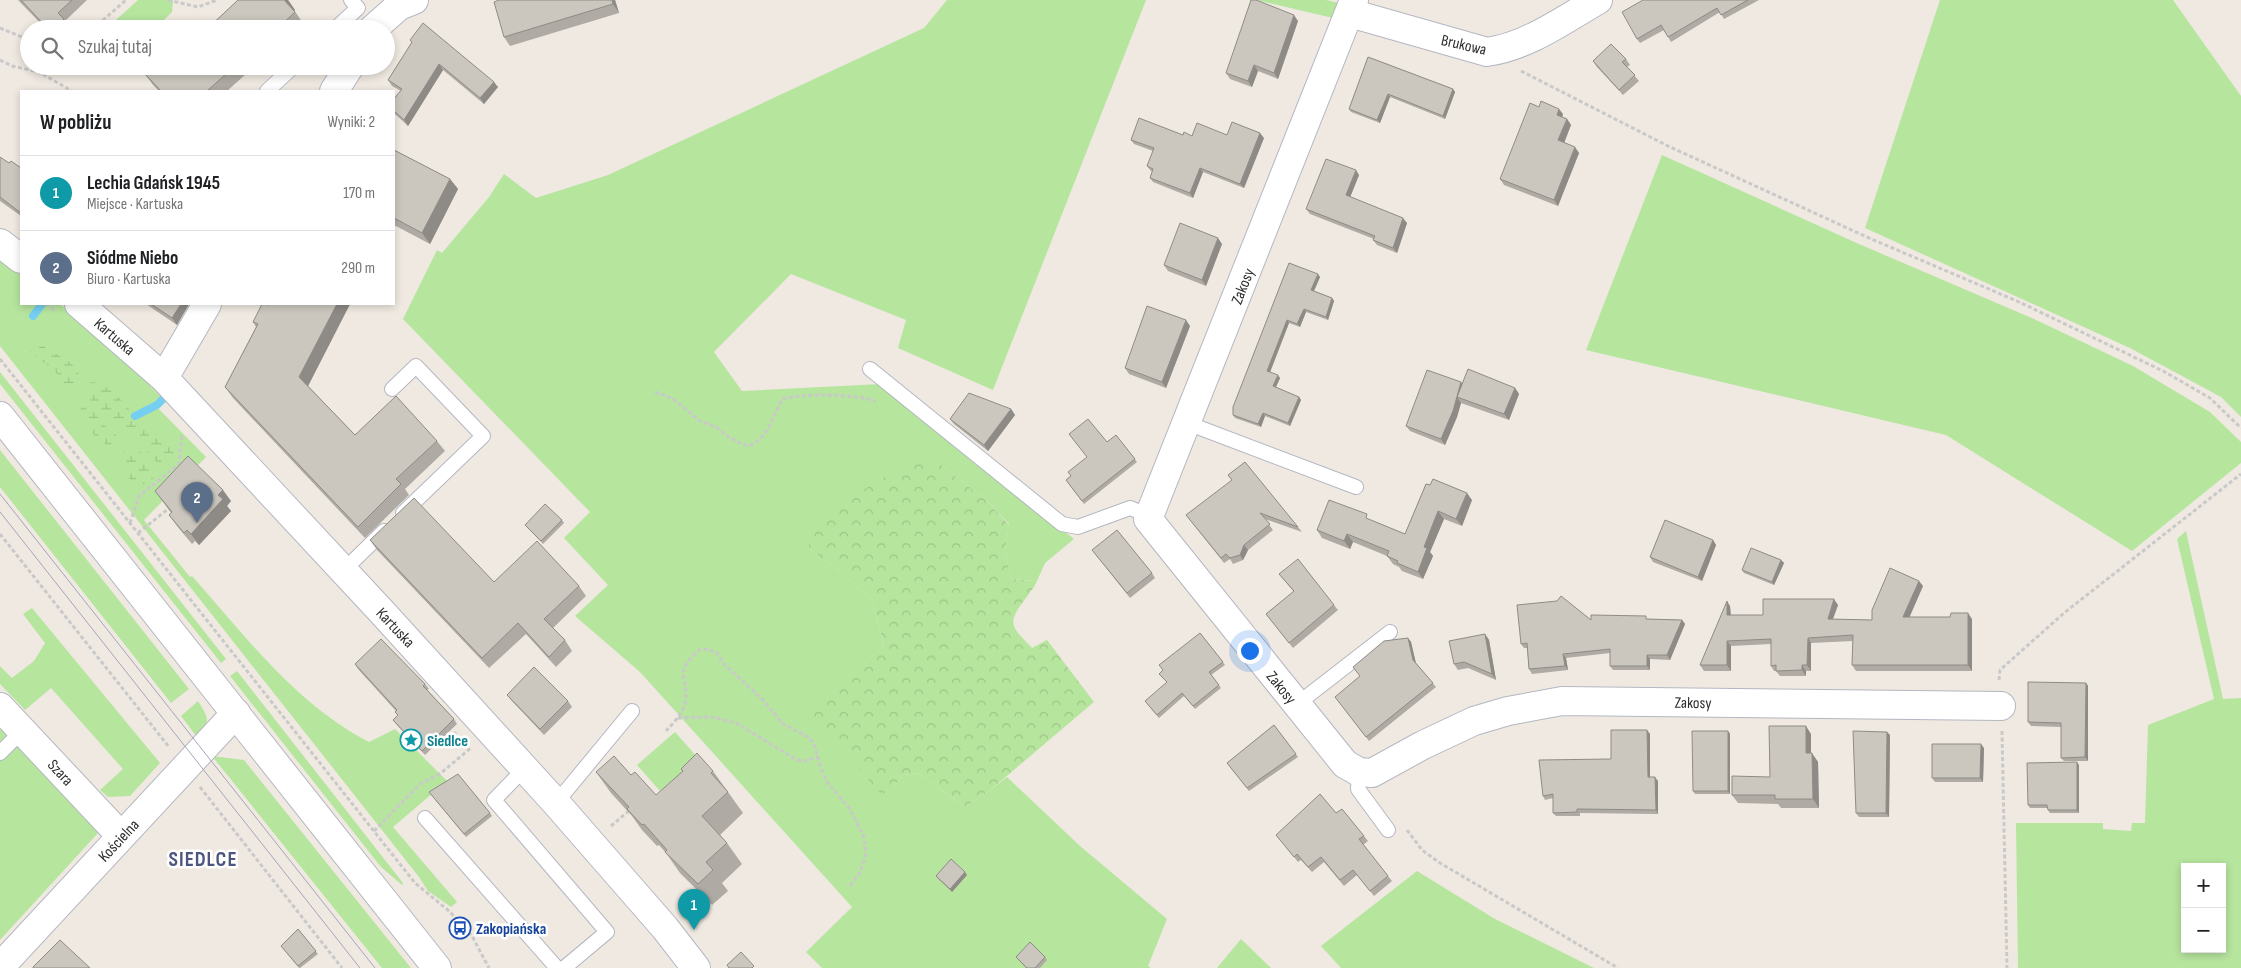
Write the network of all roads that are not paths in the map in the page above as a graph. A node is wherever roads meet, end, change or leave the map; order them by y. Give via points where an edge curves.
1 (414, 0) edge
2 (1598, 0) edge
3 (1352, 7) edge
4 (364, 16) edge
5 (284, 75) edge
6 (344, 75) edge
7 (268, 90) edge
8 (335, 90) edge
9 (0, 243) edge
10 (20, 258) edge
11 (79, 305) edge
12 (206, 305) edge
13 (870, 369) dead end
14 (164, 378) junction
15 (392, 389) dead end
16 (0, 416) edge
17 (1187, 423) junction
18 (1356, 487) dead end
19 (1148, 519) junction
20 (343, 571) junction
21 (1390, 632) dead end
22 (1296, 705) junction
23 (2001, 706) road end
24 (0, 707) edge
25 (632, 711) dead end
26 (236, 713) junction
27 (22, 731) junction
28 (0, 753) edge
29 (525, 768) junction
30 (1359, 772) junction
31 (556, 803) junction
32 (425, 818) dead end
33 (1388, 830) dead end
34 (121, 836) junction
35 (0, 967) edge
36 (437, 968) edge
37 (557, 968) edge
38 (564, 968) edge
39 (696, 968) edge

1 - 4 street
2 - 3 street, Brukowa via 1523,43 1488,52
3 - 17 street, Zakosy
5 - 7 lane
6 - 8 street
9 - 10 street
11 - 14 street, Kartuska
12 - 14 street
13 - 19 lane via 1062,524 1078,527 1130,508
14 - 20 street, Kartuska
15 - 20 lane via 416,366 483,436
16 - 26 street
17 - 18 lane
17 - 19 street, Zakosy
19 - 22 street, Zakosy
20 - 29 street, Kartuska
21 - 22 lane
22 - 30 street, Zakosy via 1345,764
23 - 30 street, Zakosy via 1562,702 1508,711 1474,721 1372,773
24 - 27 street, Szara
25 - 31 lane
26 - 34 street, Kościelna
26 - 36 street
27 - 28 lane
27 - 34 street, Szara
29 - 31 street, Kartuska
29 - 38 lane via 494,800 606,932
30 - 33 lane via 1358,789
31 - 39 street, Kartuska
32 - 37 lane
34 - 35 street, Kościelna

